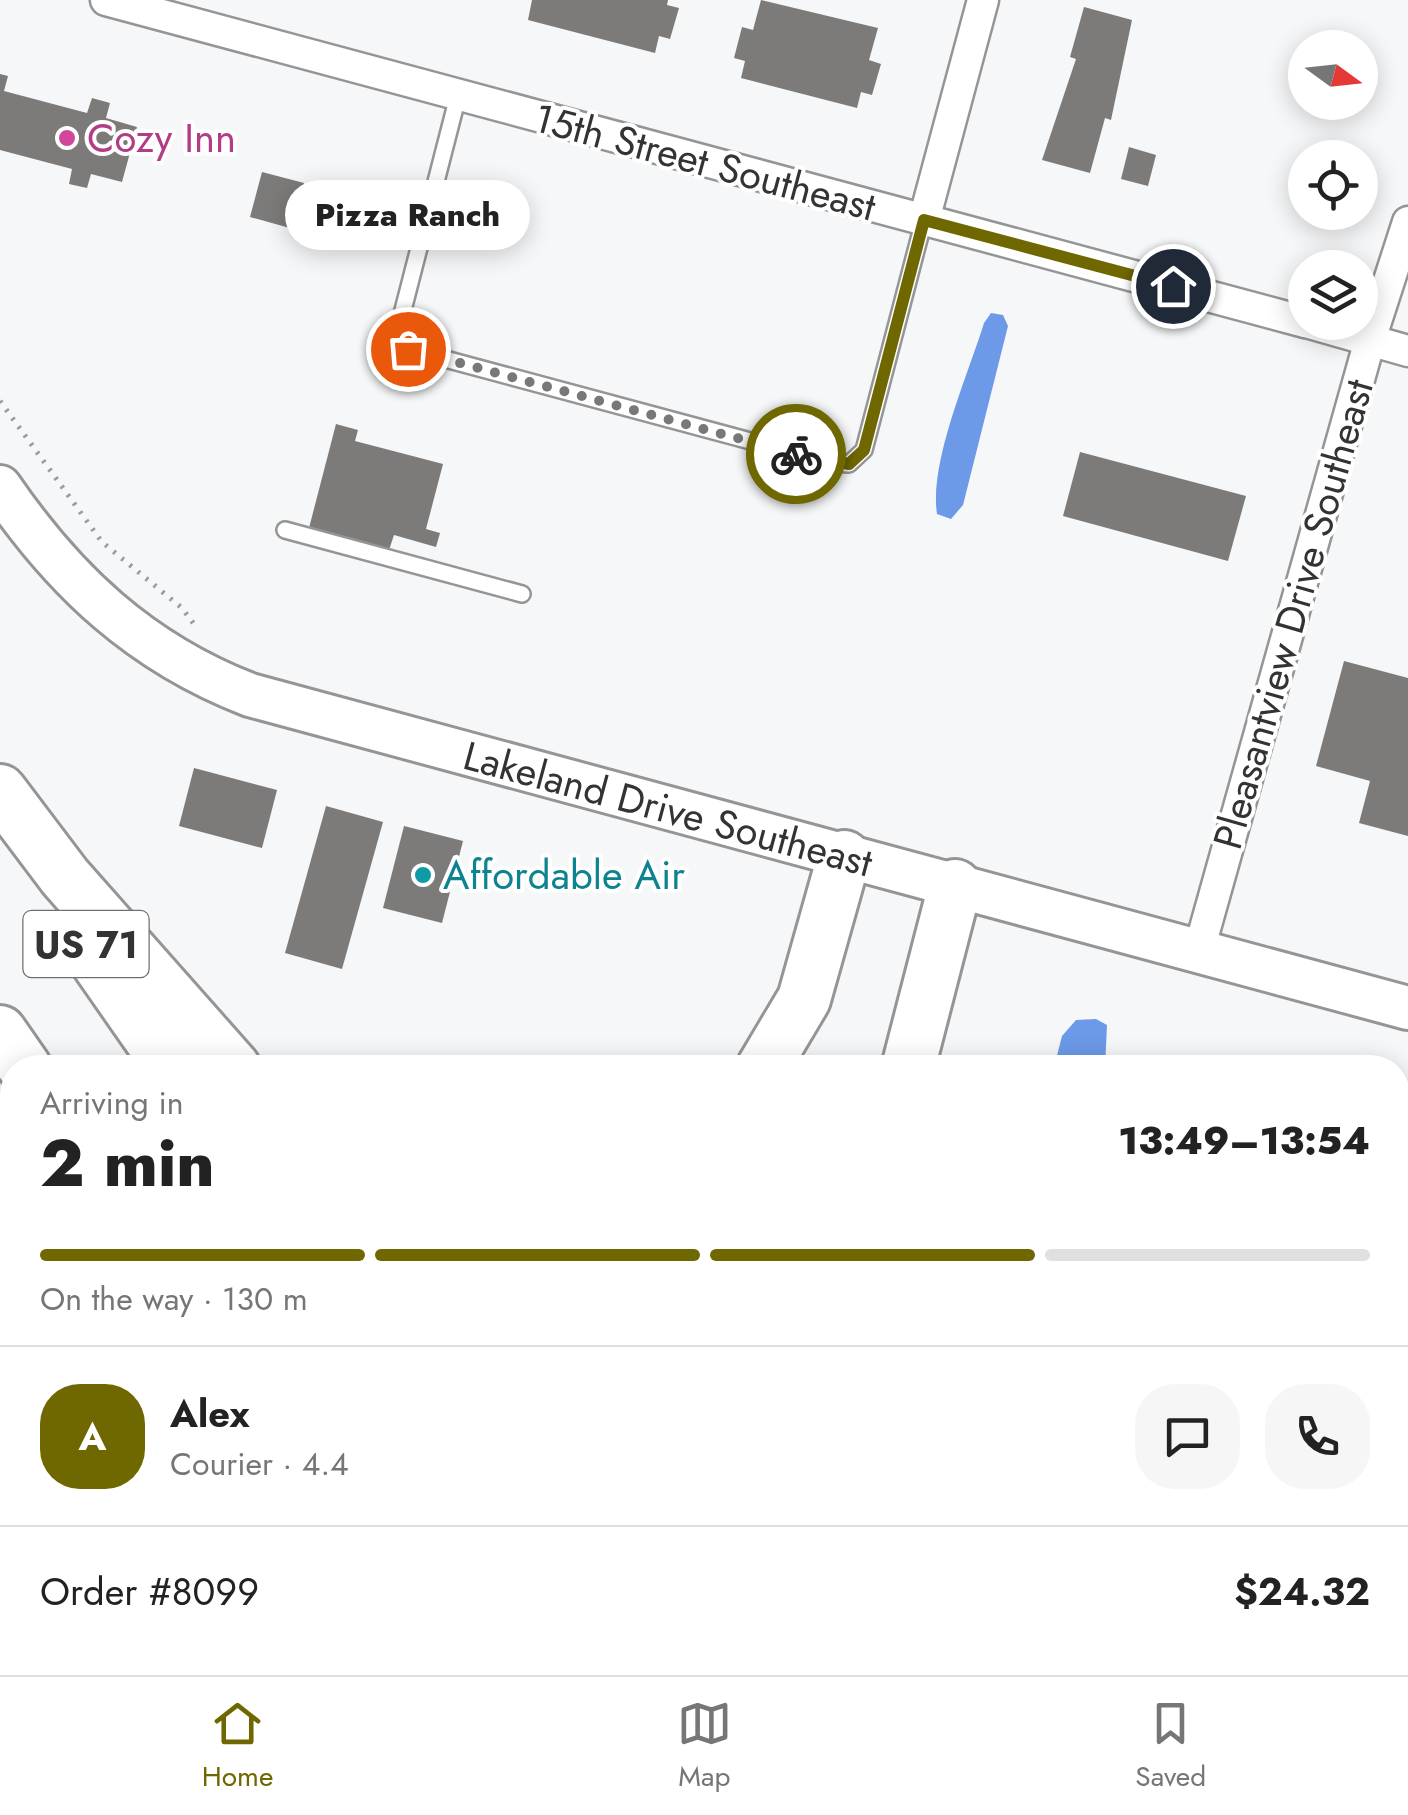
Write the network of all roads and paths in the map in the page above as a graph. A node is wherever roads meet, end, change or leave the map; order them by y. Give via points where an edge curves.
1 (106, 0) edge
2 (984, 0) edge
3 (458, 96) junction
4 (924, 220) junction
5 (1408, 222) edge
6 (1378, 315) edge
7 (1288, 317) edge
8 (1370, 340) joint
9 (1408, 351) edge
10 (0, 401) edge
11 (0, 487) edge
12 (285, 530) dead end
13 (522, 594) dead end
14 (202, 633) dead end
15 (0, 791) edge
16 (0, 821) edge
17 (844, 857) junction
18 (955, 886) junction
19 (1200, 950) junction
20 (1408, 1008) edge
21 (0, 1032) edge
22 (16, 1055) edge
23 (162, 1055) edge
24 (222, 1055) edge
25 (772, 1055) edge
26 (911, 1055) edge

1 - 3 street, 15th Street Southeast
2 - 4 street
3 - 4 street, 15th Street Southeast
3 - 4 lane via 401,318 408,349 793,453 849,464 864,450
4 - 7 street, 15th Street Southeast
5 - 6 street, Pleasantview Drive Southeast
8 - 9 street, 15th Street Southeast
8 - 19 street, Pleasantview Drive Southeast
10 - 14 path via 102,542 182,608
11 - 17 main road, Lakeland Drive Southeast via 62,569 108,614 219,683
12 - 13 lane
15 - 24 highway via 64,877
16 - 23 highway, US 71
17 - 18 main road, Lakeland Drive Southeast
17 - 25 highway via 804,1000
18 - 19 main road, Lakeland Drive Southeast
18 - 26 highway
19 - 20 main road, Lakeland Drive Southeast
21 - 22 highway, US 71

